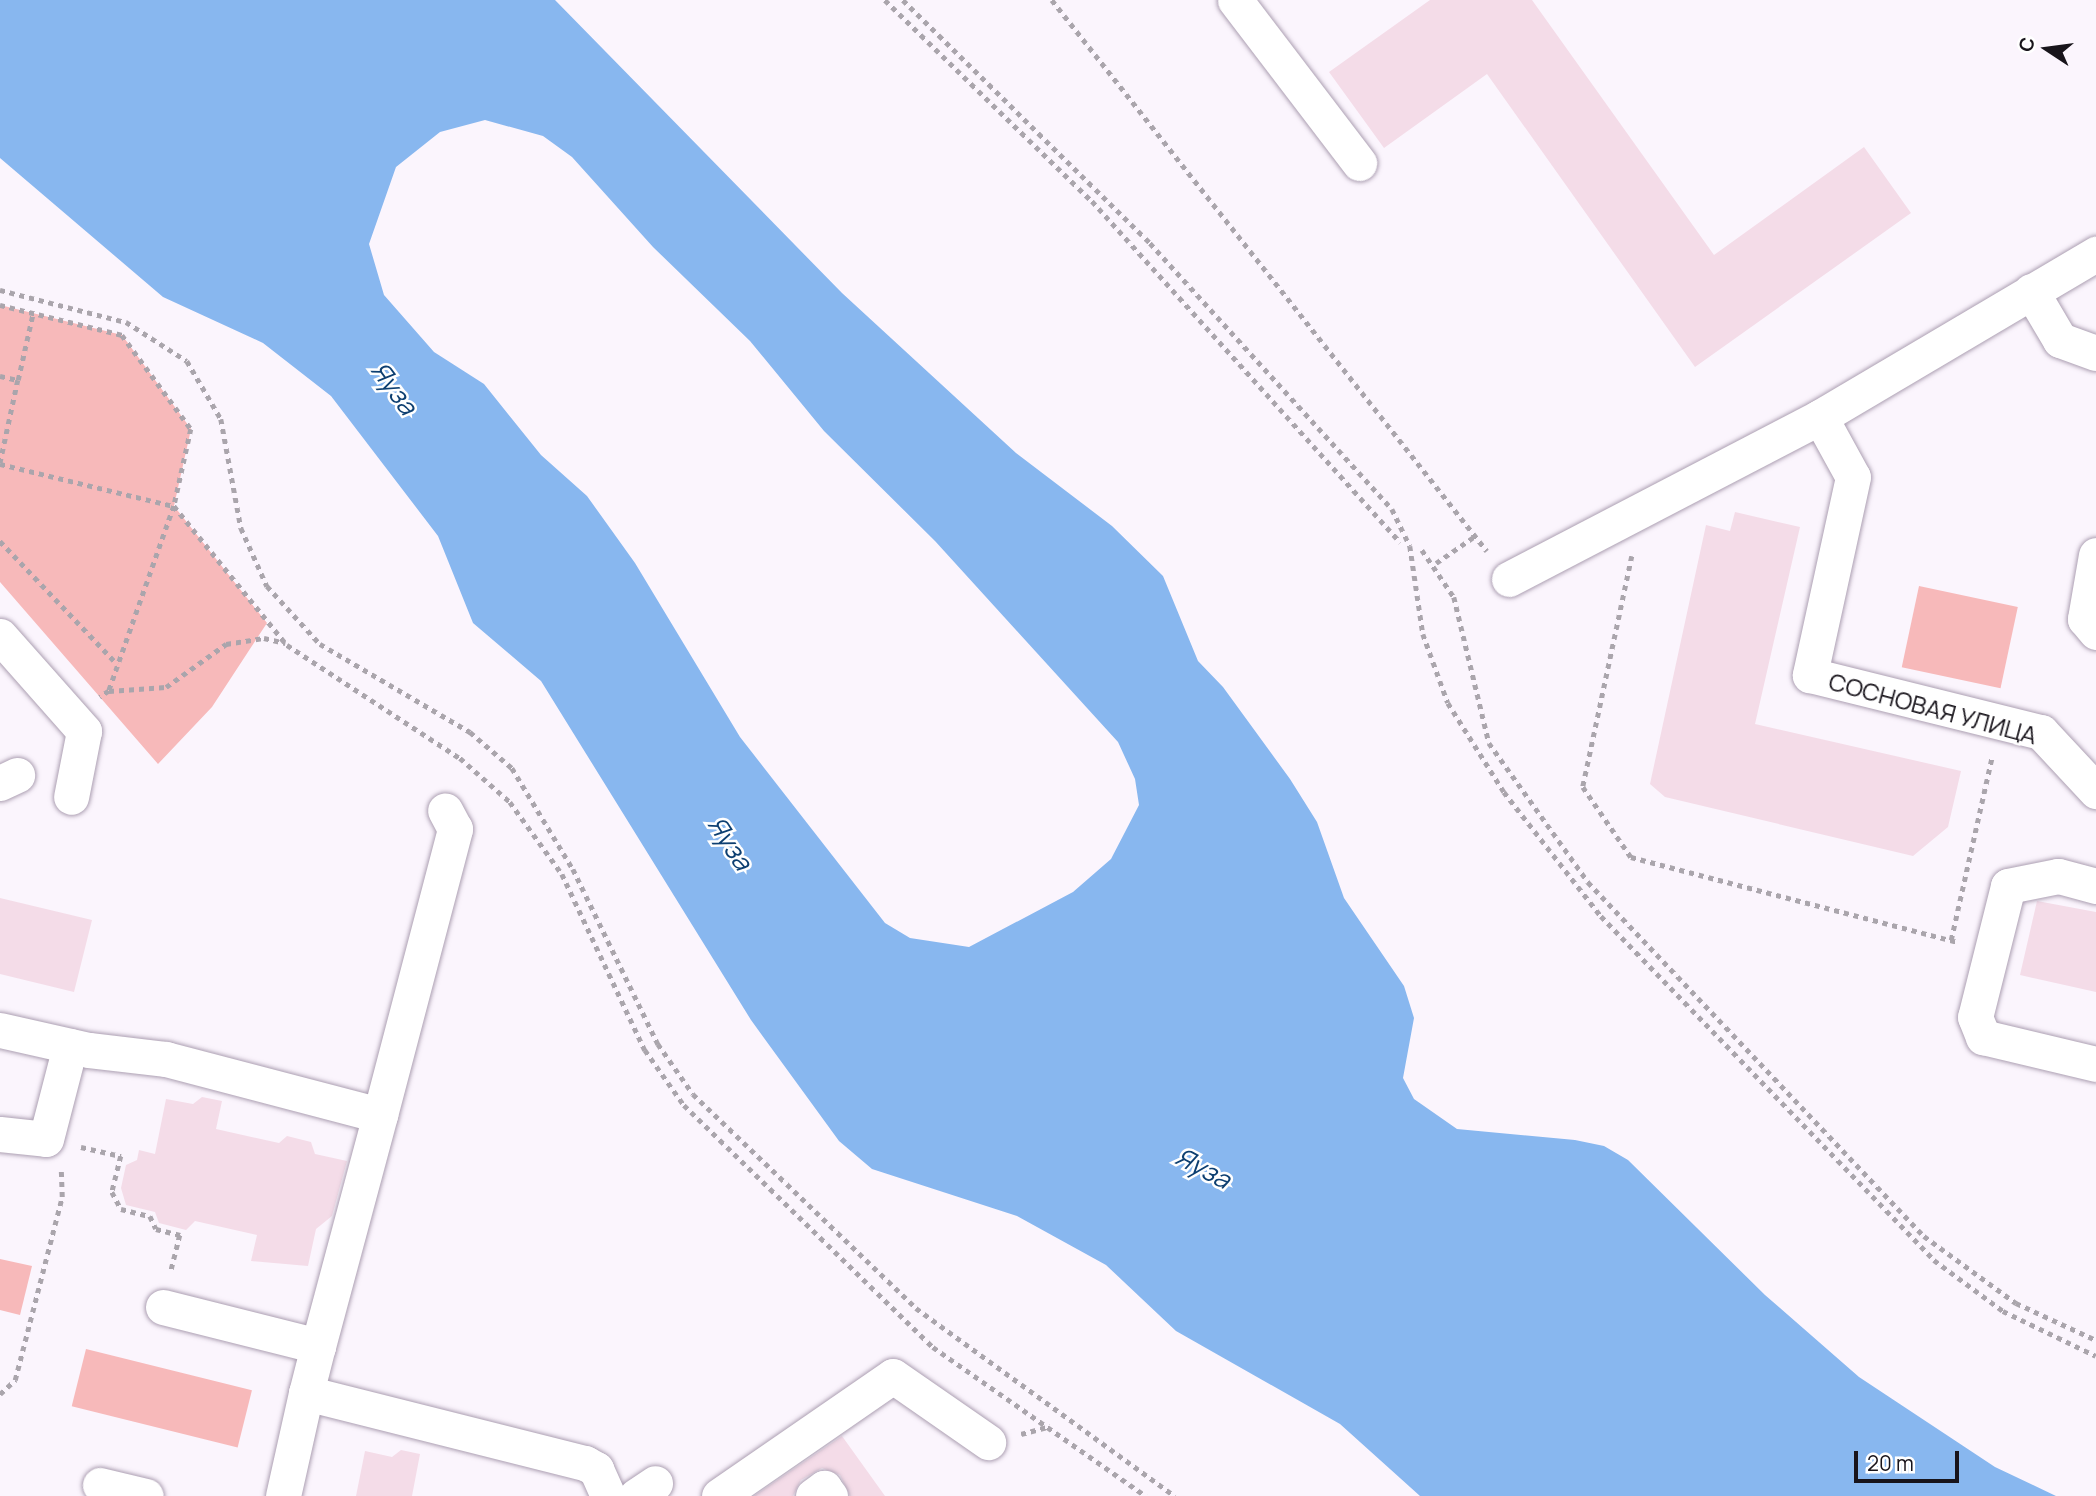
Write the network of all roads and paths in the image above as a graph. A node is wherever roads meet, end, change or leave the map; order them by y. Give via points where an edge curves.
1 (885, 0) edge
2 (903, 0) edge
3 (1052, 0) edge
4 (1235, 0) edge
5 (1359, 163) dead end
6 (2096, 254) edge
7 (0, 290) edge
8 (2031, 291) junction
9 (0, 305) edge
10 (33, 313) junction
11 (2096, 353) edge
12 (0, 376) edge
13 (18, 380) junction
14 (1820, 417) junction
15 (0, 464) edge
16 (174, 506) junction
17 (1642, 509) junction
18 (1475, 535) junction
19 (0, 541) edge
20 (1400, 542) dead end
21 (1422, 550) dead end
22 (2096, 555) edge
23 (1436, 563) junction
24 (1509, 579) joint
25 (2096, 632) edge
26 (0, 636) edge
27 (285, 643) junction
28 (117, 664) junction
29 (109, 691) junction
30 (73, 718) junction
31 (2000, 721) junction
32 (2096, 791) edge
33 (71, 797) dead end
34 (445, 810) dead end
35 (2096, 886) edge
36 (1951, 940) junction
37 (1990, 950) junction
38 (0, 1030) edge
39 (71, 1046) junction
40 (2096, 1064) edge
41 (380, 1115) junction
42 (0, 1134) edge
43 (53, 1140) junction
44 (163, 1307) joint
45 (2096, 1340) edge
46 (318, 1346) junction
47 (2096, 1356) edge
48 (306, 1393) junction
49 (0, 1394) edge
50 (988, 1442) dead end
51 (100, 1485) dead end
52 (146, 1496) edge
53 (283, 1496) edge
54 (608, 1496) edge
55 (719, 1496) edge
56 (813, 1496) edge
57 (830, 1496) edge
58 (1146, 1496) edge
59 (1175, 1496) edge

1 - 20 path via 1092,201
2 - 47 path via 1150,243 1392,509 1410,546 1423,634 1448,703 1504,792 1601,916 1934,1260 2003,1311
3 - 18 path
4 - 5 street
6 - 8 street
7 - 59 path via 126,322 187,361 221,419 241,528 267,586 320,645 470,732 512,768 573,869 658,1044 693,1094 916,1308
8 - 11 street via 2060,340
8 - 14 street
9 - 10 path
10 - 13 path
10 - 16 path via 122,335 191,429
12 - 13 path
13 - 15 path
14 - 17 street
14 - 31 street, СОСНОВАЯ УЛИЦА via 1853,477 1810,675
15 - 16 path
16 - 27 path
16 - 28 path
17 - 24 street
17 - 36 path via 1583,787 1631,858
18 - 23 path
18 - 24 path
19 - 28 path
21 - 23 path
22 - 25 street via 2085,619
23 - 45 path via 1459,610 1489,743 1588,882 1924,1236 2016,1303
26 - 30 street
27 - 29 path via 264,638 226,644 166,687
27 - 58 path via 460,758 510,802 562,874 645,1050 684,1105 727,1150 933,1347
28 - 29 path
29 - 30 path
30 - 33 street via 84,731
31 - 32 street, СОСНОВАЯ УЛИЦА via 2040,732
31 - 36 path
34 - 41 street via 455,829
35 - 37 street via 2048,876 2008,886
36 - 37 path
37 - 40 street via 1975,1017 1978,1033
38 - 39 street
39 - 41 street via 166,1059
39 - 43 street
41 - 46 street
42 - 43 street
43 - 44 path via 121,1156 112,1192 121,1209 150,1216 156,1228 180,1235
43 - 49 path via 62,1197 15,1380
44 - 46 street
46 - 48 street
48 - 53 street
48 - 54 street via 585,1463 596,1469
50 - 55 street via 893,1376
51 - 52 street
56 - 57 street via 824,1488

